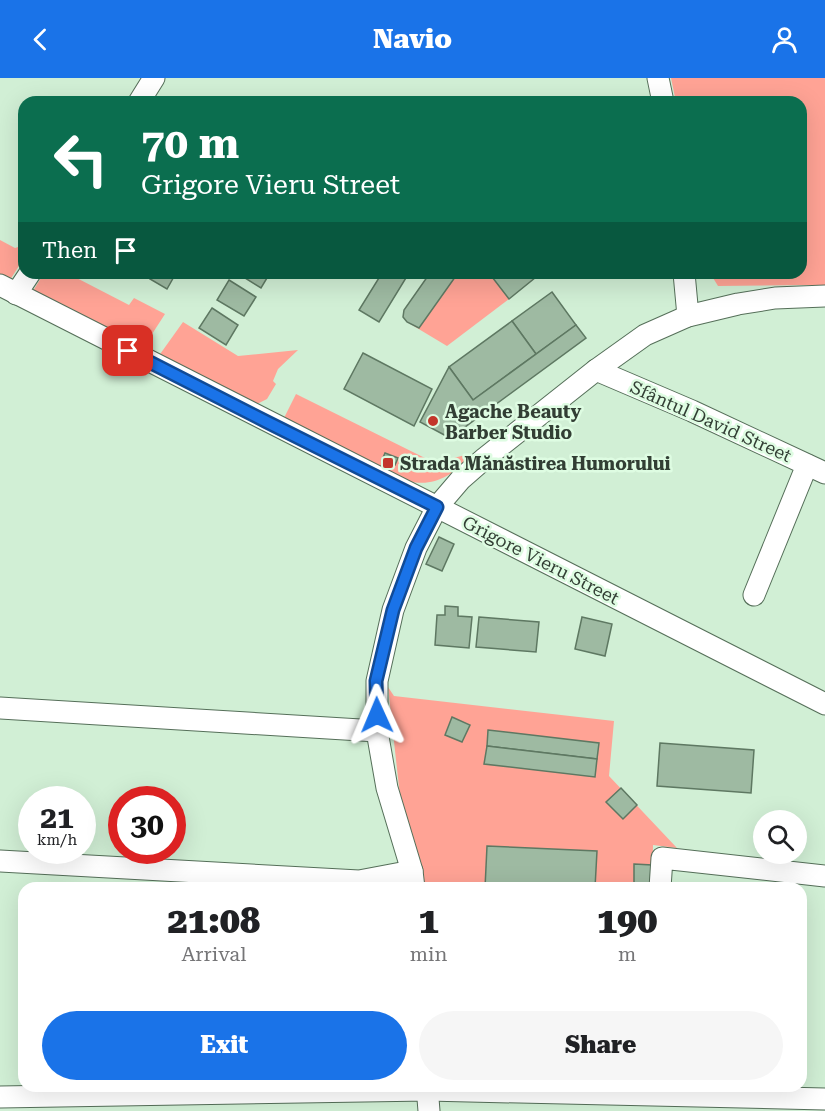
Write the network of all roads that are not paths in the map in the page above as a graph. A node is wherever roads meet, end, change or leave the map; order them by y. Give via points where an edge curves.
1 (154, 78) edge
2 (658, 78) edge
3 (143, 96) edge
4 (662, 96) edge
5 (22, 279) edge
6 (685, 279) edge
7 (8, 290) edge
8 (825, 296) edge
9 (688, 316) junction
10 (596, 370) junction
11 (816, 469) edge
12 (437, 507) junction
13 (754, 595) dead end
14 (825, 704) edge
15 (0, 708) edge
16 (377, 732) junction
17 (0, 861) edge
18 (825, 876) edge
19 (413, 880) edge
20 (660, 882) edge
21 (237, 1092) edge
22 (427, 1092) edge
23 (572, 1092) edge
24 (0, 1097) edge
25 (825, 1099) edge
26 (429, 1111) edge

1 - 3 street
2 - 4 street
5 - 7 street
6 - 9 street
7 - 12 street, Grigore Vieru Street
8 - 9 street via 775,298
9 - 10 street via 645,336
10 - 11 street, Sfântul David Street
10 - 12 street via 485,458
11 - 13 street
12 - 14 street, Grigore Vieru Street
12 - 16 street via 416,548 393,610 376,681
15 - 16 street
16 - 19 street via 387,788
17 - 19 street via 359,881
18 - 20 street via 662,858
21 - 24 street
22 - 26 street
23 - 25 street

